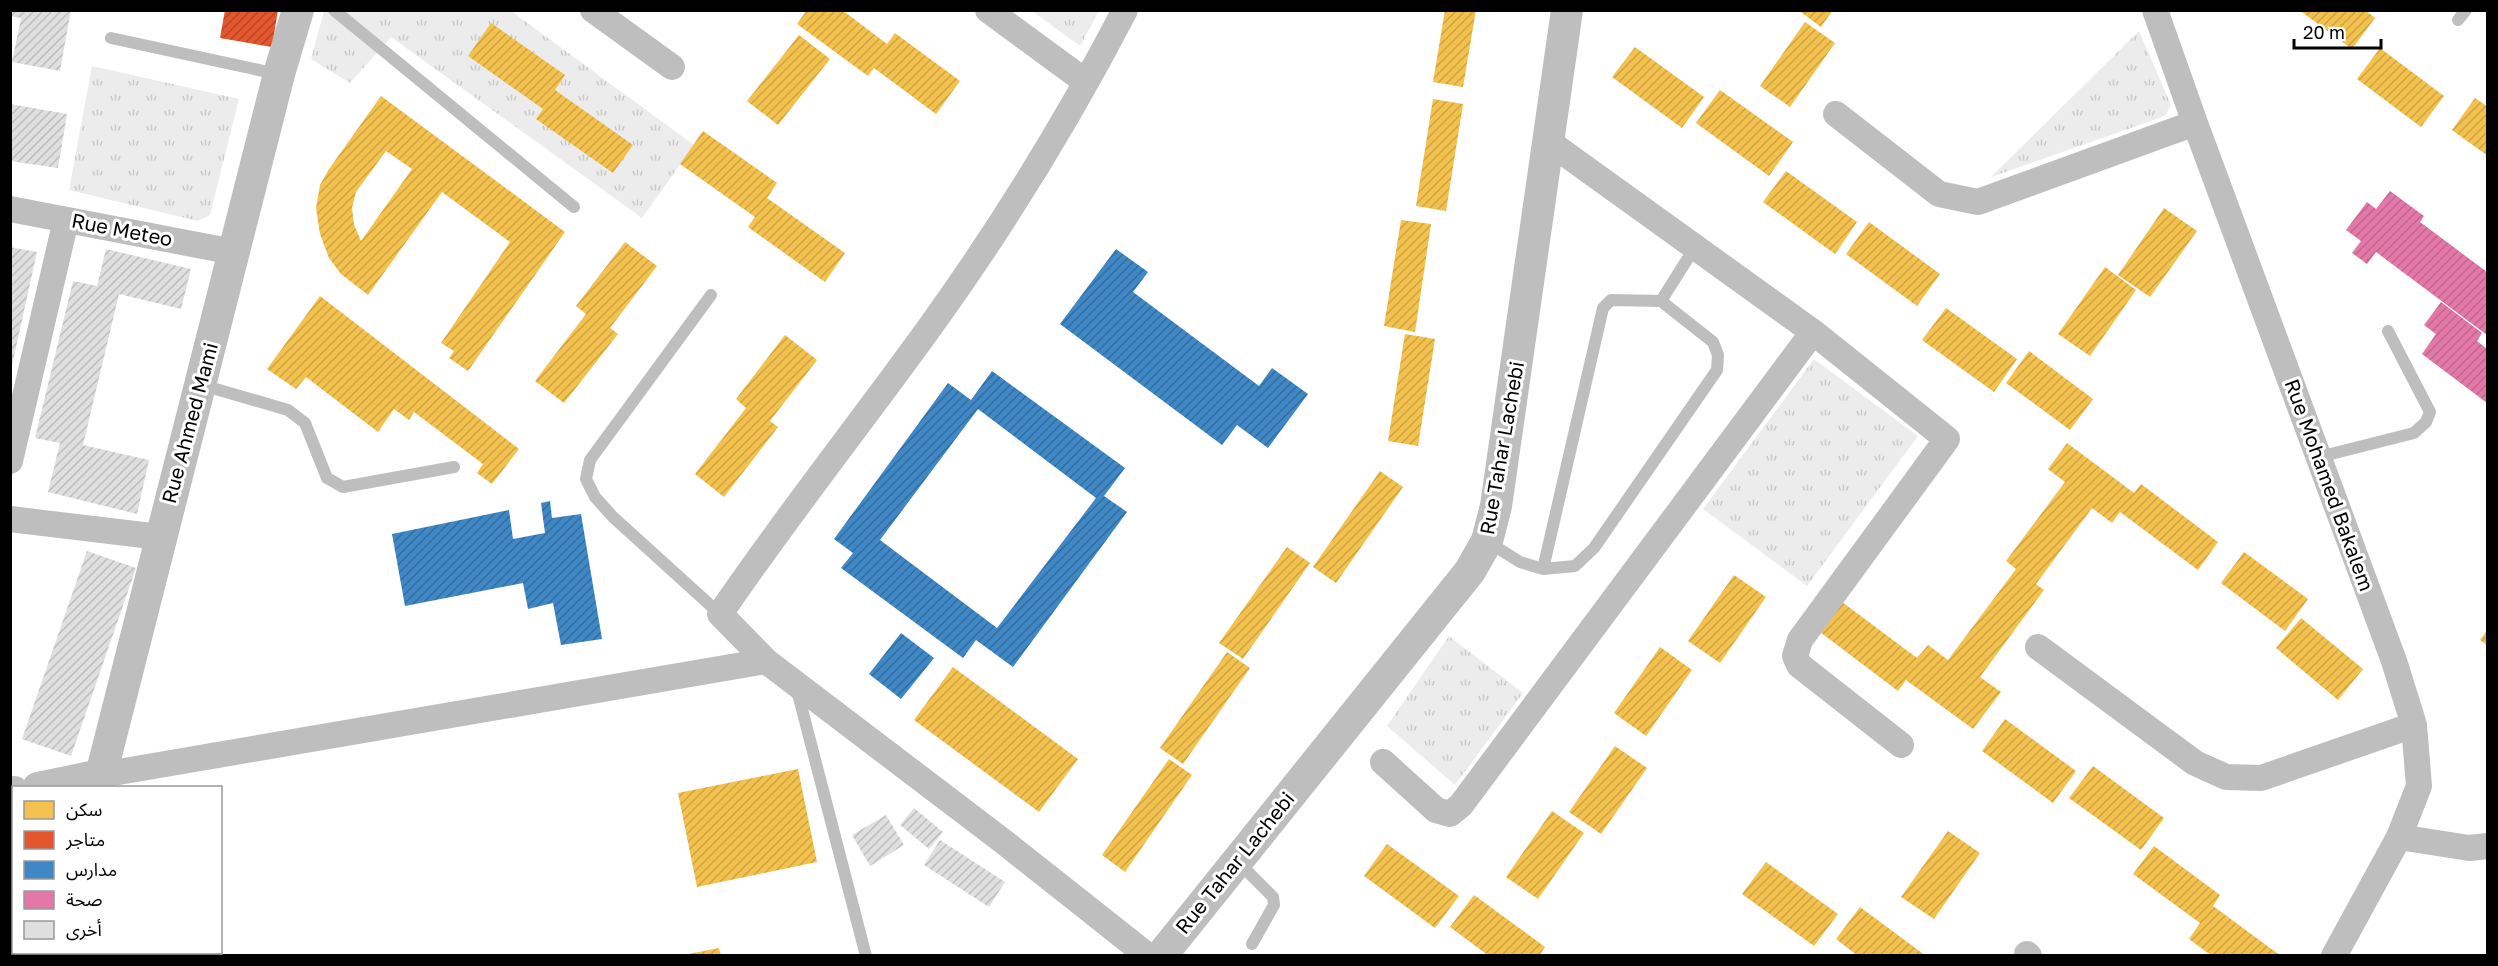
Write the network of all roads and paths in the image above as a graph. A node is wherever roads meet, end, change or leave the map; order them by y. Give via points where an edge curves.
1 (298, 10) edge
2 (334, 10) edge
3 (593, 10) edge
4 (988, 10) edge
5 (1125, 10) edge
6 (1567, 10) edge
7 (2155, 10) edge
8 (111, 38) dead end
9 (672, 67) dead end
10 (279, 75) junction
11 (1086, 82) junction
12 (1836, 114) dead end
13 (2194, 123) junction
14 (1549, 142) junction
15 (574, 207) dead end
16 (10, 209) edge
17 (66, 220) junction
18 (1695, 247) junction
19 (234, 252) junction
20 (711, 295) dead end
21 (1660, 301) junction
22 (2388, 331) dead end
23 (1813, 332) junction
24 (200, 385) junction
25 (2319, 457) junction
26 (10, 461) edge
27 (454, 467) dead end
28 (10, 519) edge
29 (160, 537) junction
30 (1487, 542) junction
31 (1543, 569) junction
32 (720, 614) junction
33 (2038, 647) dead end
34 (766, 661) junction
35 (795, 682) junction
36 (2414, 726) junction
37 (1901, 745) dead end
38 (1383, 762) dead end
39 (101, 775) junction
40 (48, 786) edge
41 (2399, 837) junction
42 (2487, 846) edge
43 (1237, 862) junction
44 (1252, 944) dead end
45 (866, 956) edge
46 (1148, 956) edge
47 (1161, 956) edge
48 (2334, 956) edge

1 - 10 street, Rue Ahmed Mami
2 - 15 lane
3 - 9 street
4 - 11 street
5 - 11 street
6 - 14 street, Rue Tahar Lachebi
7 - 13 street, Rue Mohamed Bakalem
8 - 10 lane
10 - 19 street, Rue Ahmed Mami
11 - 32 street via 1024,189 935,320
12 - 13 street via 1939,194 1978,202
13 - 25 street, Rue Mohamed Bakalem
14 - 18 street
14 - 30 street, Rue Tahar Lachebi via 1496,506
16 - 17 street, Rue Meteo
17 - 19 street, Rue Meteo
17 - 26 street
18 - 21 lane
18 - 23 street
19 - 24 street, Rue Ahmed Mami
20 - 32 lane via 590,460 586,479 595,497 613,517
21 - 31 lane via 1611,300 1603,308
21 - 31 lane via 1713,342 1718,355 1717,370 1594,548 1575,566
22 - 25 lane via 2430,412 2426,422 2414,433
23 - 37 street via 1947,439 1800,640 1795,656 1799,666
23 - 38 street via 1461,805 1450,814 1436,810
24 - 27 lane via 288,411 305,423 327,478 343,487
24 - 29 street, Rue Ahmed Mami
25 - 36 street, Rue Mohamed Bakalem
28 - 29 street
29 - 39 street, Rue Ahmed Mami
30 - 31 lane via 1520,562
30 - 43 street, Rue Tahar Lachebi via 1470,571
32 - 34 street
33 - 36 street via 2196,763 2226,777 2261,778
34 - 35 street
34 - 39 street
35 - 45 lane
35 - 46 street
36 - 41 street, Rue Mohamed Bakalem via 2419,786
39 - 40 street
41 - 42 street via 2469,848
41 - 48 street, Rue Mohamed Bakalem
43 - 44 lane via 1273,897 1274,905
43 - 47 street, Rue Tahar Lachebi

